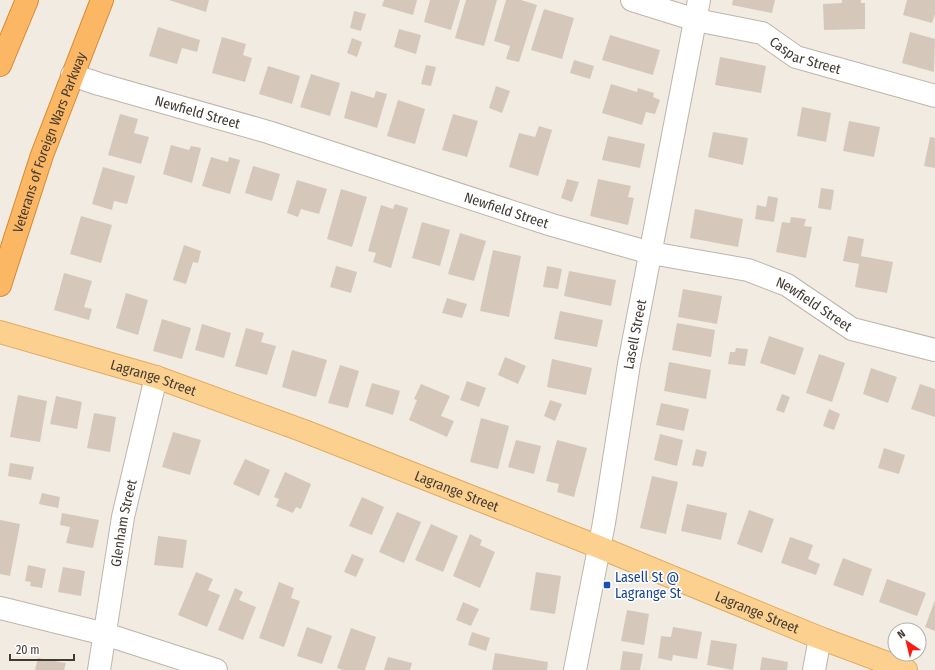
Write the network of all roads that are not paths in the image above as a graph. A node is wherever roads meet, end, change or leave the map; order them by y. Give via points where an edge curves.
1 (27, 0) edge
2 (102, 0) edge
3 (632, 0) edge
4 (697, 10) edge
5 (2, 52) edge
6 (72, 75) junction
7 (935, 96) edge
8 (651, 253) junction
9 (0, 285) edge
10 (0, 332) edge
11 (935, 350) edge
12 (156, 377) junction
13 (599, 547) junction
14 (0, 608) edge
15 (105, 634) junction
16 (820, 638) junction
17 (98, 670) edge
18 (216, 670) edge
19 (575, 670) edge
20 (814, 670) edge
21 (906, 670) edge

1 - 5 highway
2 - 6 highway, Veterans of Foreign Wars Parkway
3 - 4 street, Caspar Street
4 - 7 street, Caspar Street via 762,33 796,57
4 - 8 street, Lasell Street
6 - 8 street, Newfield Street via 268,132 552,225
6 - 9 highway, Veterans of Foreign Wars Parkway via 37,168
8 - 11 street, Newfield Street via 748,270 787,285 852,329
8 - 13 street, Lasell Street via 629,364
10 - 12 main road, Lagrange Street
12 - 13 main road, Lagrange Street via 304,431
12 - 15 street, Glenham Street via 123,517
13 - 16 main road, Lagrange Street
13 - 19 street, Lasell Street
14 - 15 street
15 - 17 street, Glenham Street
15 - 18 street
16 - 20 street
16 - 21 main road, Lagrange Street

